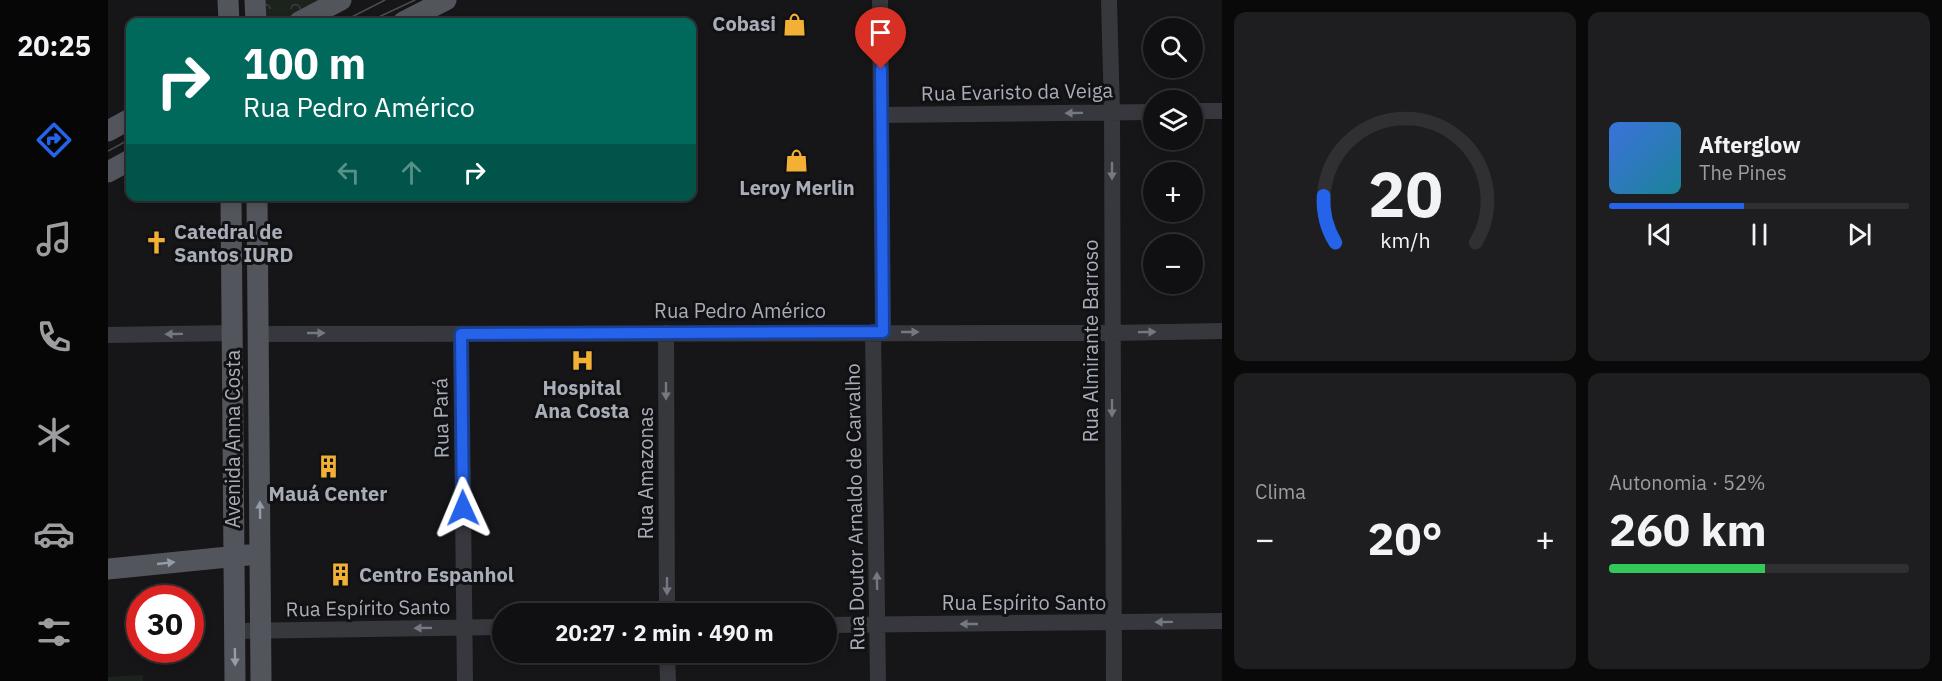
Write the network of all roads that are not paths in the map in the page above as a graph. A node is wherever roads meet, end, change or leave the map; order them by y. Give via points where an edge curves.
1 (255, 0) edge
2 (341, 0) edge
3 (446, 0) edge
4 (880, 0) edge
5 (1109, 0) edge
6 (256, 18) edge
7 (307, 18) edge
8 (411, 18) edge
9 (1143, 111) edge
10 (1203, 111) edge
11 (1222, 111) edge
12 (1112, 112) junction
13 (882, 115) junction
14 (126, 120) edge
15 (109, 130) edge
16 (126, 162) edge
17 (108, 172) edge
18 (231, 201) edge
19 (257, 201) edge
20 (232, 279) junction
21 (1222, 331) edge
22 (878, 332) junction
23 (233, 333) junction
24 (666, 333) junction
25 (1112, 333) junction
26 (258, 334) junction
27 (461, 334) junction
28 (108, 335) edge
29 (260, 554) junction
30 (234, 556) junction
31 (108, 569) edge
32 (667, 603) edge
33 (1222, 621) edge
34 (1114, 623) junction
35 (837, 625) edge
36 (878, 625) junction
37 (492, 627) edge
38 (464, 628) junction
39 (235, 631) junction
40 (261, 632) junction
41 (668, 663) edge
42 (235, 681) edge
43 (261, 681) edge
44 (465, 681) edge
45 (668, 681) edge
46 (878, 681) edge
47 (1114, 681) edge

1 - 6 main road
2 - 7 main road
3 - 8 main road
4 - 13 street, Rua Doutor Arnaldo de Carvalho
5 - 12 street, Rua Almirante Barroso
9 - 12 street, Rua Evaristo da Veiga
10 - 11 street
12 -> 13 street, Rua Evaristo da Veiga
12 -> 25 street, Rua Almirante Barroso
13 - 22 street, Rua Doutor Arnaldo de Carvalho
14 - 15 main road
16 - 17 main road
18 - 20 main road, Avenida Anna Costa
19 - 26 main road, Avenida Anna Costa
20 - 23 main road, Avenida Anna Costa
20 - 26 main road via 237,289 239,326
25 -> 21 street, Rua Pedro Américo
22 - 24 street, Rua Pedro Américo
22 -> 25 street, Rua Pedro Américo
36 -> 22 street, Rua Doutor Arnaldo de Carvalho
23 -> 28 street
23 - 30 main road, Avenida Anna Costa
24 - 27 street, Rua Pedro Américo
24 -> 32 street, Rua Amazonas
25 -> 34 street, Rua Almirante Barroso
26 -> 27 street, Rua Pedro Américo
29 -> 26 main road, Avenida Anna Costa
27 - 38 street, Rua Pará
29 - 30 main road
29 - 40 main road, Avenida Anna Costa
31 -> 30 main road
30 - 39 main road, Avenida Anna Costa
33 -> 34 street, Rua Espírito Santo
34 -> 36 street, Rua Espírito Santo
34 - 47 street, Rua Almirante Barroso
35 - 36 street, Rua Espírito Santo
36 - 46 street, Rua Doutor Arnaldo de Carvalho
37 - 38 street, Rua Espírito Santo
38 -> 40 street, Rua Espírito Santo
38 - 44 street, Rua Pará
39 - 40 street, Rua Espírito Santo
39 -> 42 main road, Avenida Anna Costa
40 - 43 main road, Avenida Anna Costa
41 - 45 street

